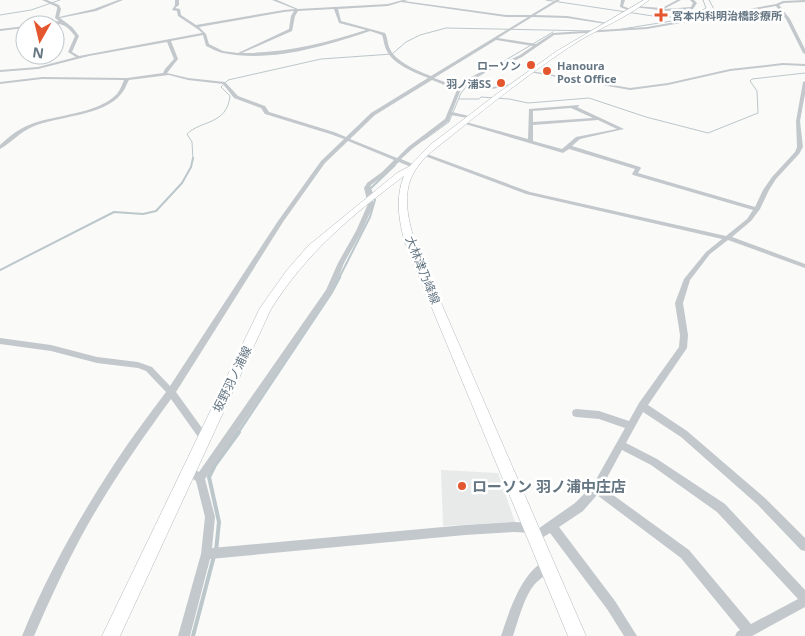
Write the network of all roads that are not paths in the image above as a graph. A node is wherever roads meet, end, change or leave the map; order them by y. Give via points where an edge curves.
1 (121, 0) edge
2 (177, 0) edge
3 (274, 0) edge
4 (382, 0) edge
5 (406, 0) edge
6 (623, 0) edge
7 (647, 0) edge
8 (679, 0) edge
9 (692, 0) edge
10 (557, 1) edge
11 (805, 1) edge
12 (47, 2) edge
13 (401, 2) junction
14 (393, 4) junction
15 (777, 5) junction
16 (635, 7) junction
17 (336, 9) junction
18 (662, 9) junction
19 (297, 10) junction
20 (628, 11) junction
21 (58, 15) edge
22 (65, 16) edge
23 (532, 16) junction
24 (606, 23) junction
25 (65, 24) edge
26 (196, 26) junction
27 (15, 28) edge
28 (0, 30) edge
29 (370, 30) junction
30 (594, 31) junction
31 (204, 34) junction
32 (496, 39) junction
33 (169, 41) junction
34 (534, 45) junction
35 (240, 53) junction
36 (805, 53) edge
37 (78, 57) junction
38 (805, 65) edge
39 (0, 71) edge
40 (531, 72) junction
41 (165, 74) junction
42 (433, 78) junction
43 (127, 79) junction
44 (805, 82) edge
45 (0, 83) edge
46 (512, 85) junction
47 (460, 87) junction
48 (803, 102) edge
49 (580, 106) dead end
50 (573, 107) junction
51 (451, 113) junction
52 (471, 118) junction
53 (598, 118) junction
54 (464, 123) junction
55 (531, 124) junction
56 (346, 138) junction
57 (530, 142) junction
58 (0, 147) edge
59 (568, 147) junction
60 (424, 156) junction
61 (404, 164) junction
62 (370, 199) junction
63 (757, 209) junction
64 (728, 238) junction
65 (805, 266) edge
66 (0, 341) edge
67 (171, 392) junction
68 (642, 406) junction
69 (576, 413) dead end
70 (631, 426) junction
71 (204, 438) junction
72 (622, 445) junction
73 (189, 470) junction
74 (200, 478) junction
75 (596, 488) junction
76 (552, 527) junction
77 (533, 533) junction
78 (805, 546) edge
79 (206, 554) junction
80 (547, 565) junction
81 (805, 600) edge
82 (745, 634) edge
83 (28, 636) edge
84 (111, 636) edge
85 (184, 636) edge
86 (507, 636) edge
87 (577, 636) edge
88 (631, 636) edge

1 - 22 street
2 - 26 street via 173,8
3 - 19 street
4 - 14 street
5 - 13 street
6 - 20 street via 622,8
7 - 16 main road
8 - 18 street
9 - 18 street via 695,3 692,8
10 - 23 street
11 - 15 street
12 - 21 street via 58,6
13 - 14 street
13 - 23 street via 506,16
14 - 17 street
15 - 30 street via 647,28
15 - 36 street
16 - 18 street
16 - 20 main road
17 - 19 street
17 - 29 street via 340,22
19 - 26 street
19 - 35 street via 291,30
20 - 24 main road
23 - 24 street
23 - 32 street
24 - 30 main road
25 - 37 street via 77,36 70,52
26 - 31 street
27 - 28 street
29 - 35 street via 280,53
29 - 42 street via 384,34 390,54 403,64
30 - 34 street via 552,34
30 - 40 main road
31 - 33 street
31 - 35 street via 204,42 209,47
32 - 34 street
32 - 42 street
33 - 37 street
33 - 41 street via 176,59
34 - 47 street via 521,56 471,78
37 - 39 street via 38,68
38 - 40 street via 776,64 730,70 630,89
40 - 46 main road
41 - 43 street
41 - 56 street via 223,83 236,98 277,117
42 - 47 street
42 - 56 street via 373,114
43 - 45 street via 42,78
43 - 58 street via 119,94 111,100 32,125
44 - 48 street
46 - 47 street via 481,89
46 - 52 main road
47 - 51 street
48 - 63 street via 798,121 798,153 774,178
49 - 50 street
50 - 53 street
50 - 55 street via 531,110
51 - 52 street
51 - 61 street via 443,124 410,148
52 - 54 main road
53 - 55 street
53 - 59 street via 622,129 578,138
54 - 57 street
54 - 60 main road
55 - 57 street
56 - 61 street
56 - 67 street via 280,222
57 - 59 street via 563,150
59 - 63 street via 638,168 635,174
60 - 61 main road
60 - 64 street via 528,193
61 - 62 main road, 坂野羽ノ浦線
61 - 77 main road, 大林津乃峰線 via 408,176 402,205 410,243
62 - 71 main road, 坂野羽ノ浦線 via 318,242 276,293
62 - 74 street via 360,231 329,291
63 - 64 street
64 - 65 street
64 - 68 street via 708,252 687,279 679,303 683,348
66 - 67 street via 138,365 148,369
67 - 71 street
67 - 83 street via 129,450 84,522
68 - 70 street
68 - 78 street via 690,440 762,502
69 - 70 street
70 - 72 street
71 - 73 main road, 坂野羽ノ浦線
72 - 75 street
72 - 81 street via 654,462 721,508
73 - 74 street
73 - 84 main road, 坂野羽ノ浦線
74 - 79 street via 210,517
75 - 76 street via 579,507
75 - 82 street via 685,554
76 - 77 street
76 - 88 street
77 - 79 street via 514,527 465,530
77 - 80 main road, 大林津乃峰線
79 - 85 street
80 - 86 street via 529,582
80 - 87 main road, 大林津乃峰線
81 - 82 street

